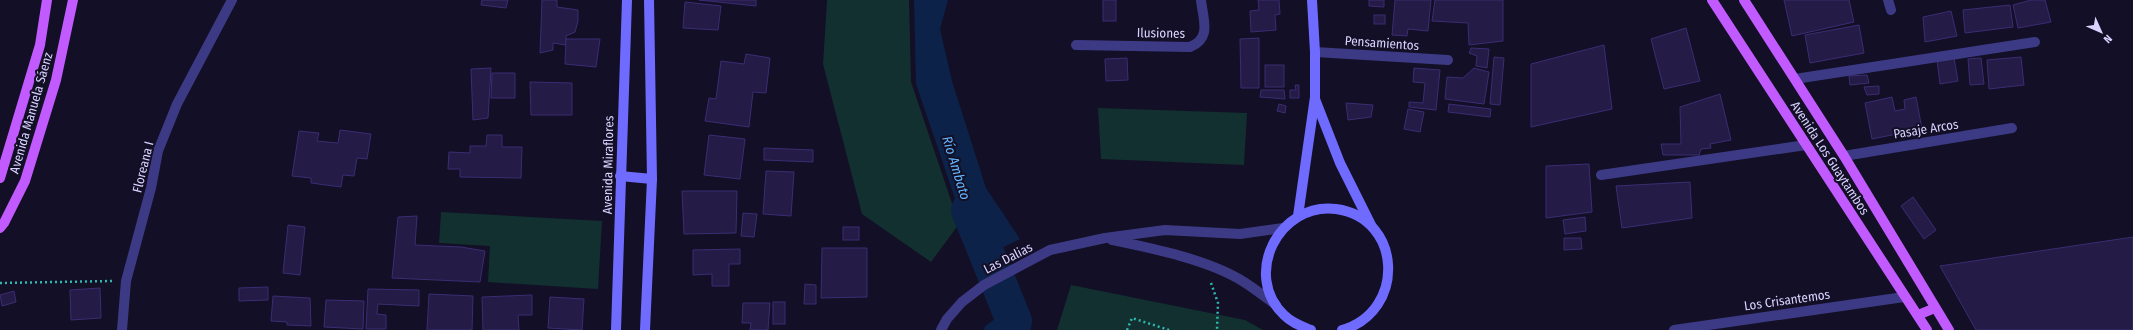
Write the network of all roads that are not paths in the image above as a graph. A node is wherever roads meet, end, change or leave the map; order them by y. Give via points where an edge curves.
1 (47, 0) edge
2 (74, 0) edge
3 (232, 0) edge
4 (627, 0) edge
5 (649, 0) edge
6 (1201, 0) edge
7 (1312, 0) edge
8 (1712, 0) edge
9 (1744, 0) edge
10 (1888, 0) edge
11 (1891, 10) dead end
12 (2035, 42) dead end
13 (1076, 45) dead end
14 (1315, 52) junction
15 (1448, 60) dead end
16 (1795, 79) junction
17 (1315, 97) junction
18 (2012, 128) dead end
19 (1806, 145) junction
20 (1844, 156) junction
21 (1601, 174) dead end
22 (620, 176) junction
23 (0, 178) edge
24 (652, 179) junction
25 (1298, 216) junction
26 (1371, 226) junction
27 (0, 228) edge
28 (1283, 228) junction
29 (1105, 238) junction
30 (1904, 297) junction
31 (1276, 305) junction
32 (1936, 308) junction
33 (1918, 315) junction
34 (1370, 316) junction
35 (1294, 323) junction
36 (122, 330) edge
37 (616, 330) edge
38 (645, 330) edge
39 (941, 330) edge
40 (1302, 330) edge
41 (1311, 330) edge
42 (1342, 330) edge
43 (1364, 330) edge
44 (1674, 330) edge
45 (1927, 330) edge
46 (1949, 330) edge

1 - 23 main road, Avenida Manuela Sáenz via 40,45
2 - 27 main road, Avenida Manuela Sáenz via 56,80 25,181
3 - 36 street, Floreana I via 177,104 158,151 151,188 126,281
4 - 22 main road, Avenida Miraflores
5 - 24 main road
6 - 13 street, Ilusiones via 1205,34 1200,43 1190,48
7 - 14 main road
8 - 19 main road, Avenida Los Guaytambos
9 - 16 main road, Avenida Los Guaytambos
10 - 11 street
12 - 16 street
14 - 15 street, Pensamientos
14 - 17 main road
16 - 20 main road, Avenida Los Guaytambos
17 - 25 main road
17 - 26 main road via 1340,163
18 - 20 street, Pasaje Arcos
19 - 21 street
19 - 30 main road, Avenida Los Guaytambos
20 - 32 main road, Avenida Los Guaytambos
22 - 24 main road
22 - 37 main road, Avenida Miraflores
24 - 38 main road
25 - 26 main road via 1317,210 1336,209 1355,215
25 - 28 main road
26 - 34 main road via 1383,242 1389,261 1389,281 1382,300
28 - 29 street, Las Dalias via 1240,234 1165,230
28 - 31 main road via 1271,245 1266,266 1268,286
29 - 31 street, Las Dalias via 1155,249 1204,264 1243,281
29 - 39 street, Las Dalias via 1050,250 984,285 962,302
30 - 33 main road, Avenida Los Guaytambos
30 - 44 street, Los Crisantemos
31 - 35 main road
32 - 33 main road
32 - 46 main road, Avenida Los Guaytambos
33 - 45 main road, Avenida Los Guaytambos
34 - 42 main road via 1353,327
34 - 43 main road
35 - 40 main road
35 - 41 main road

